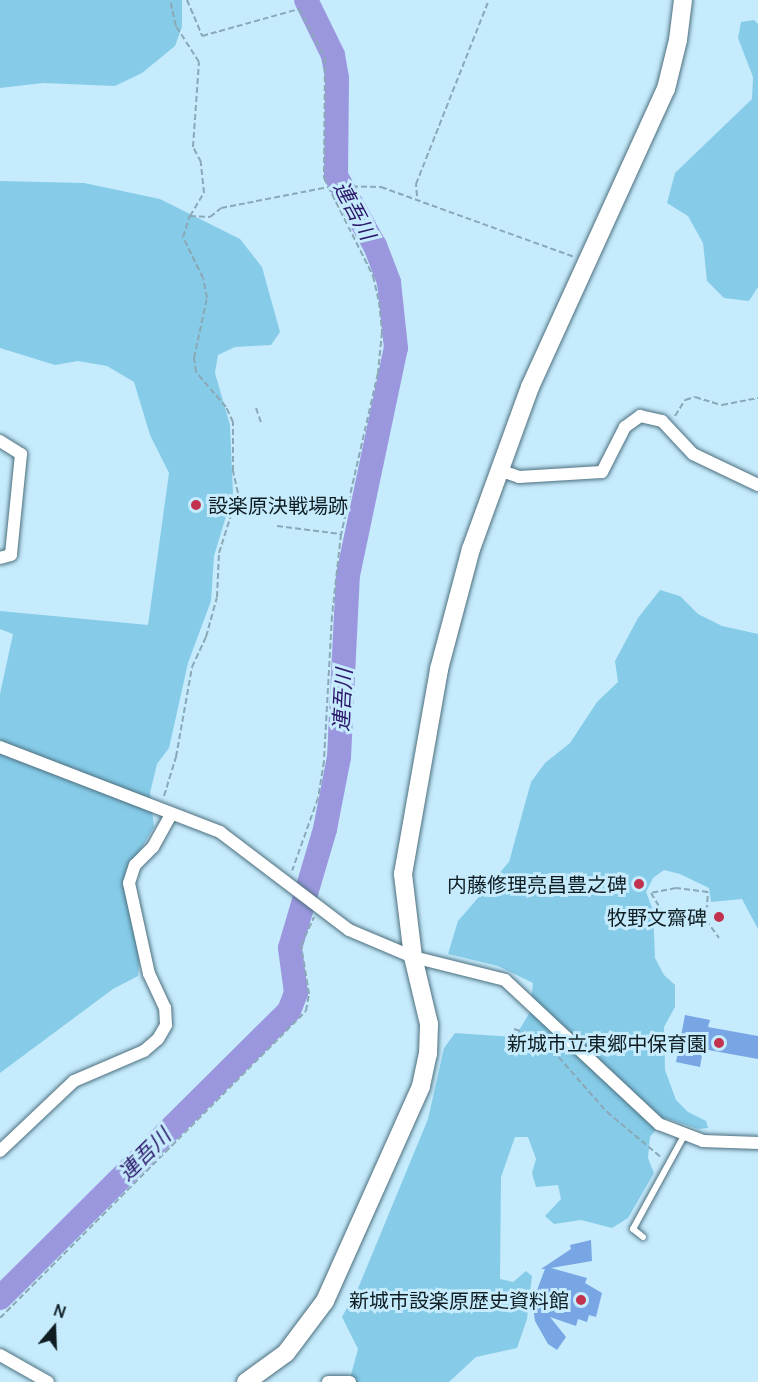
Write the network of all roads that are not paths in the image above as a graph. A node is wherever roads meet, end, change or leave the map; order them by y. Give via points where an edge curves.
1 (683, 0) edge
2 (0, 441) edge
3 (499, 470) junction
4 (758, 485) edge
5 (0, 558) edge
6 (0, 747) edge
7 (165, 813) junction
8 (413, 957) junction
9 (684, 1136) junction
10 (758, 1143) edge
11 (0, 1151) edge
12 (643, 1237) dead end
13 (0, 1355) edge
14 (48, 1382) edge
15 (246, 1382) edge
16 (328, 1382) edge
17 (350, 1382) edge

1 - 3 street via 666,89 530,387
2 - 5 street via 21,454 11,555
3 - 4 street via 519,477 595,475 609,465 625,428 640,416 669,426 693,454
3 - 8 street via 471,549 445,647 407,836 403,874
6 - 7 street
7 - 8 street via 229,837 349,930
7 - 11 street via 153,847 135,865 129,883 149,974 165,1008 166,1025 144,1051 75,1081
8 - 9 street via 505,980 626,1096 659,1124
8 - 15 street via 429,1024 421,1086 326,1301 286,1353
9 - 10 street
9 - 12 lane via 633,1229
13 - 14 street
16 - 17 street

